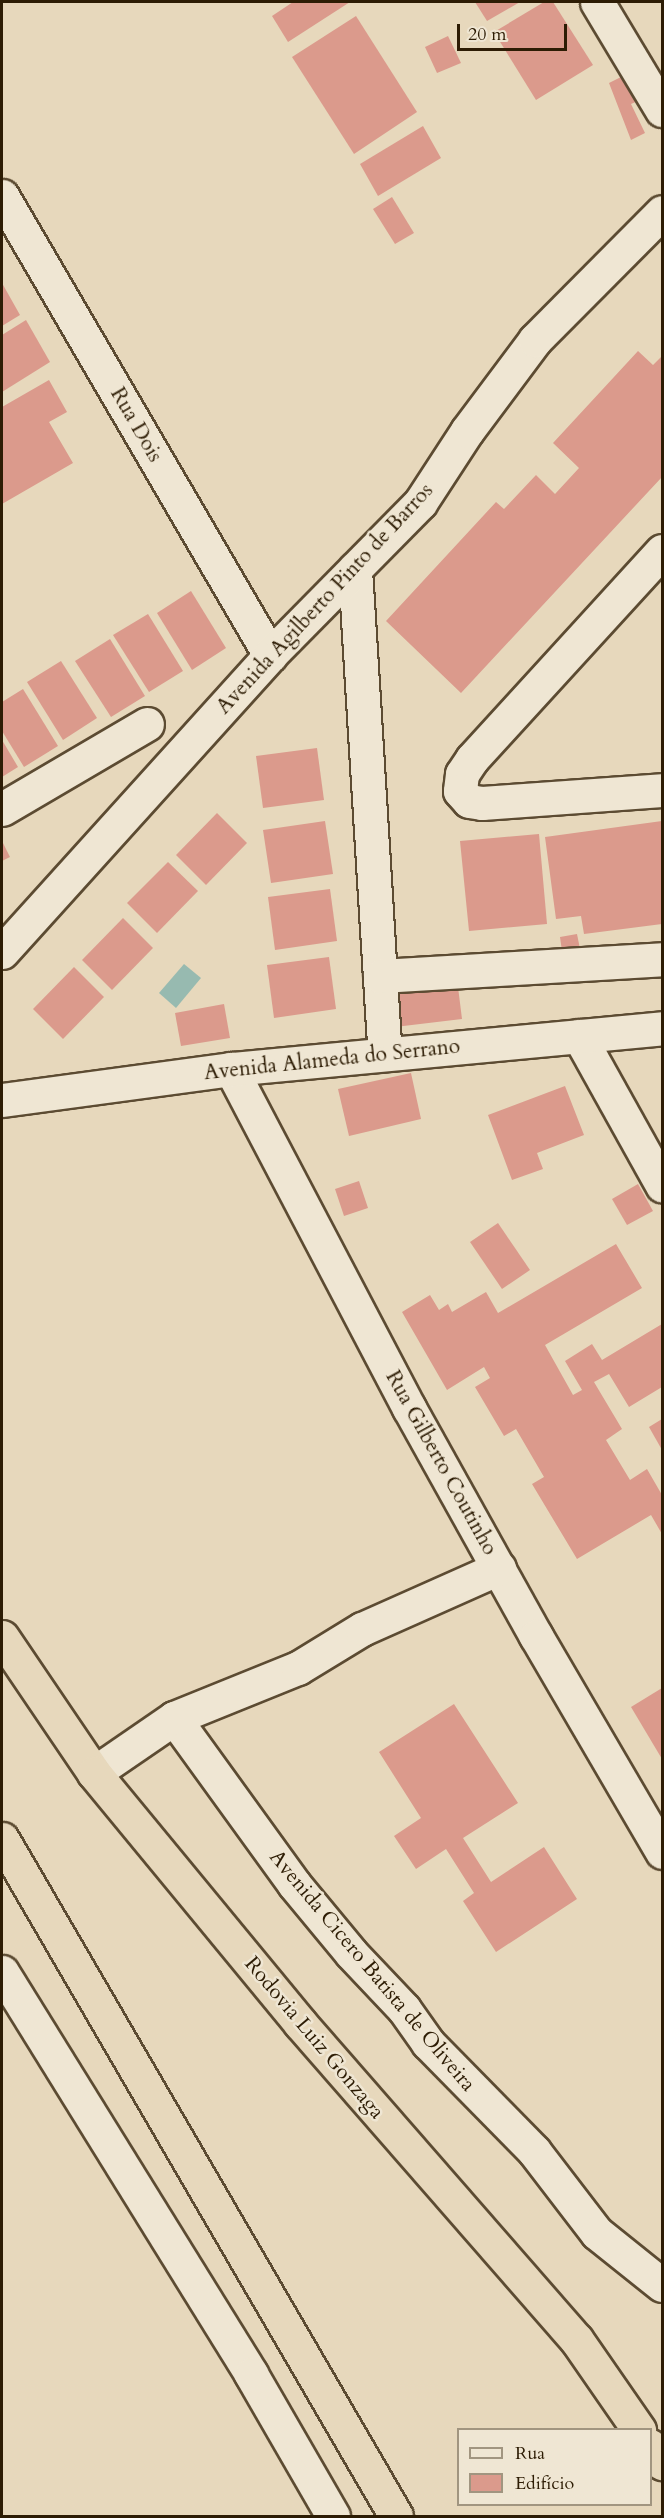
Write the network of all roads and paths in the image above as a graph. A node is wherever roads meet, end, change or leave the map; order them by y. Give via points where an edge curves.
1 (597, 2) edge
2 (663, 110) edge
3 (2, 196) edge
4 (663, 212) edge
5 (663, 551) edge
6 (355, 569) junction
7 (270, 655) junction
8 (147, 724) dead end
9 (663, 790) edge
10 (2, 809) edge
11 (2, 952) edge
12 (663, 959) edge
13 (380, 976) junction
14 (663, 1028) edge
15 (579, 1036) junction
16 (385, 1054) junction
17 (231, 1069) junction
18 (2, 1100) edge
19 (663, 1185) edge
20 (499, 1568) junction
21 (2, 1637) edge
22 (174, 1718) junction
23 (94, 1773) junction
24 (2, 1839) edge
25 (663, 1852) edge
26 (2, 1972) edge
27 (663, 2285) edge
28 (638, 2428) edge
29 (652, 2447) edge
30 (663, 2463) edge
31 (333, 2517) edge
32 (396, 2517) edge

1 - 2 street
3 - 7 street, Rua Dois
4 - 6 street, Avenida Agilberto Pinto de Barros via 535,339 420,503
5 - 9 street via 472,759 462,774 460,791 469,801 482,803
6 - 7 street, Avenida Agilberto Pinto de Barros
6 - 13 street
7 - 11 street, Avenida Agilberto Pinto de Barros
8 - 10 street
12 - 13 street
13 - 16 street
14 - 15 street, Avenida Alameda do Serrano
15 - 16 street, Avenida Alameda do Serrano
15 - 19 street
16 - 17 street, Avenida Alameda do Serrano
17 - 18 street, Avenida Alameda do Serrano
17 - 20 street, Rua Gilberto Coutinho via 409,1408
20 - 22 street via 362,1629 298,1668
20 - 25 street, Rua Gilberto Coutinho
21 - 23 highway, Rodovia Luiz Gonzaga
22 - 23 street
22 - 27 street, Avenida Cicero Batista de Oliveira via 294,1884 404,2009 428,2043 534,2151 597,2232
23 - 28 highway, Rodovia Luiz Gonzaga via 300,2023 576,2340
24 - 32 highway
26 - 31 street via 251,2374
29 - 30 highway

